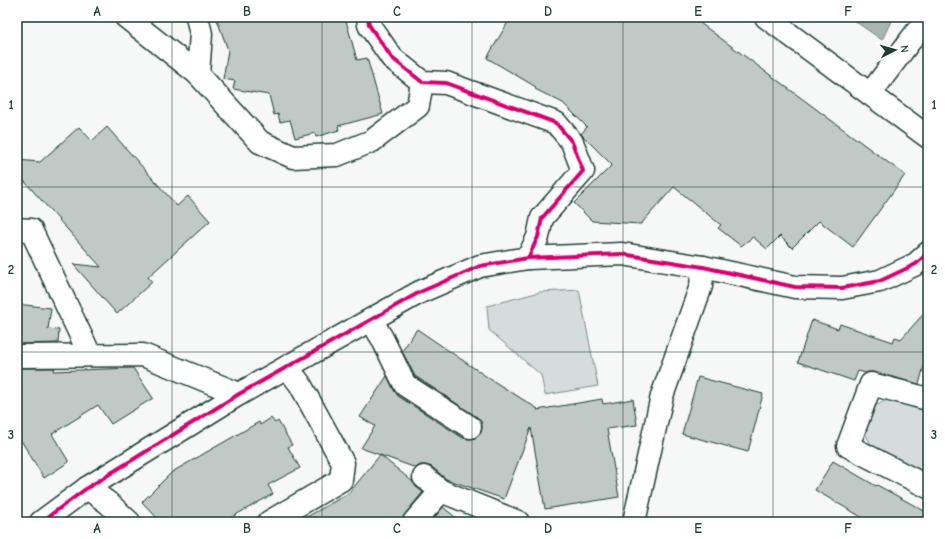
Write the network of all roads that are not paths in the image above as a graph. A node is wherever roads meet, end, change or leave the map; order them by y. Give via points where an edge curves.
1 (126, 17) edge
2 (197, 17) edge
3 (368, 17) edge
4 (766, 17) edge
5 (928, 17) edge
6 (198, 74) junction
7 (422, 82) junction
8 (870, 94) junction
9 (928, 137) edge
10 (17, 229) edge
11 (928, 253) edge
12 (528, 258) junction
13 (704, 267) junction
14 (371, 320) junction
15 (90, 355) junction
16 (17, 356) edge
17 (287, 367) junction
18 (239, 394) junction
19 (928, 399) edge
20 (470, 427) dead end
21 (424, 477) dead end
22 (928, 487) edge
23 (87, 488) junction
24 (441, 492) junction
25 (41, 522) edge
26 (129, 522) edge
27 (269, 522) edge
28 (414, 522) edge
29 (518, 522) edge
30 (634, 522) edge

1 - 6 street
2 - 6 street via 201,34
3 - 7 street via 369,25 392,58
4 - 8 street
5 - 8 street
6 - 7 street via 260,142 293,157 337,155 372,141 418,106
7 - 12 street via 446,83 556,123 572,142 583,172 542,218 538,237
8 - 9 street
10 - 15 street via 31,230
11 - 13 street via 916,264 880,281 842,288 795,287
12 - 13 street via 622,254
12 - 14 street via 480,266 420,292
13 - 30 street via 701,286 662,396
14 - 17 street
14 - 20 street via 405,385
15 - 16 street
15 - 18 street via 143,355
17 - 18 street
17 - 27 street via 300,384 343,463 341,480
18 - 23 street
19 - 22 street via 871,384 848,446
21 - 24 street
23 - 25 street
23 - 26 street
24 - 28 street
24 - 29 street

